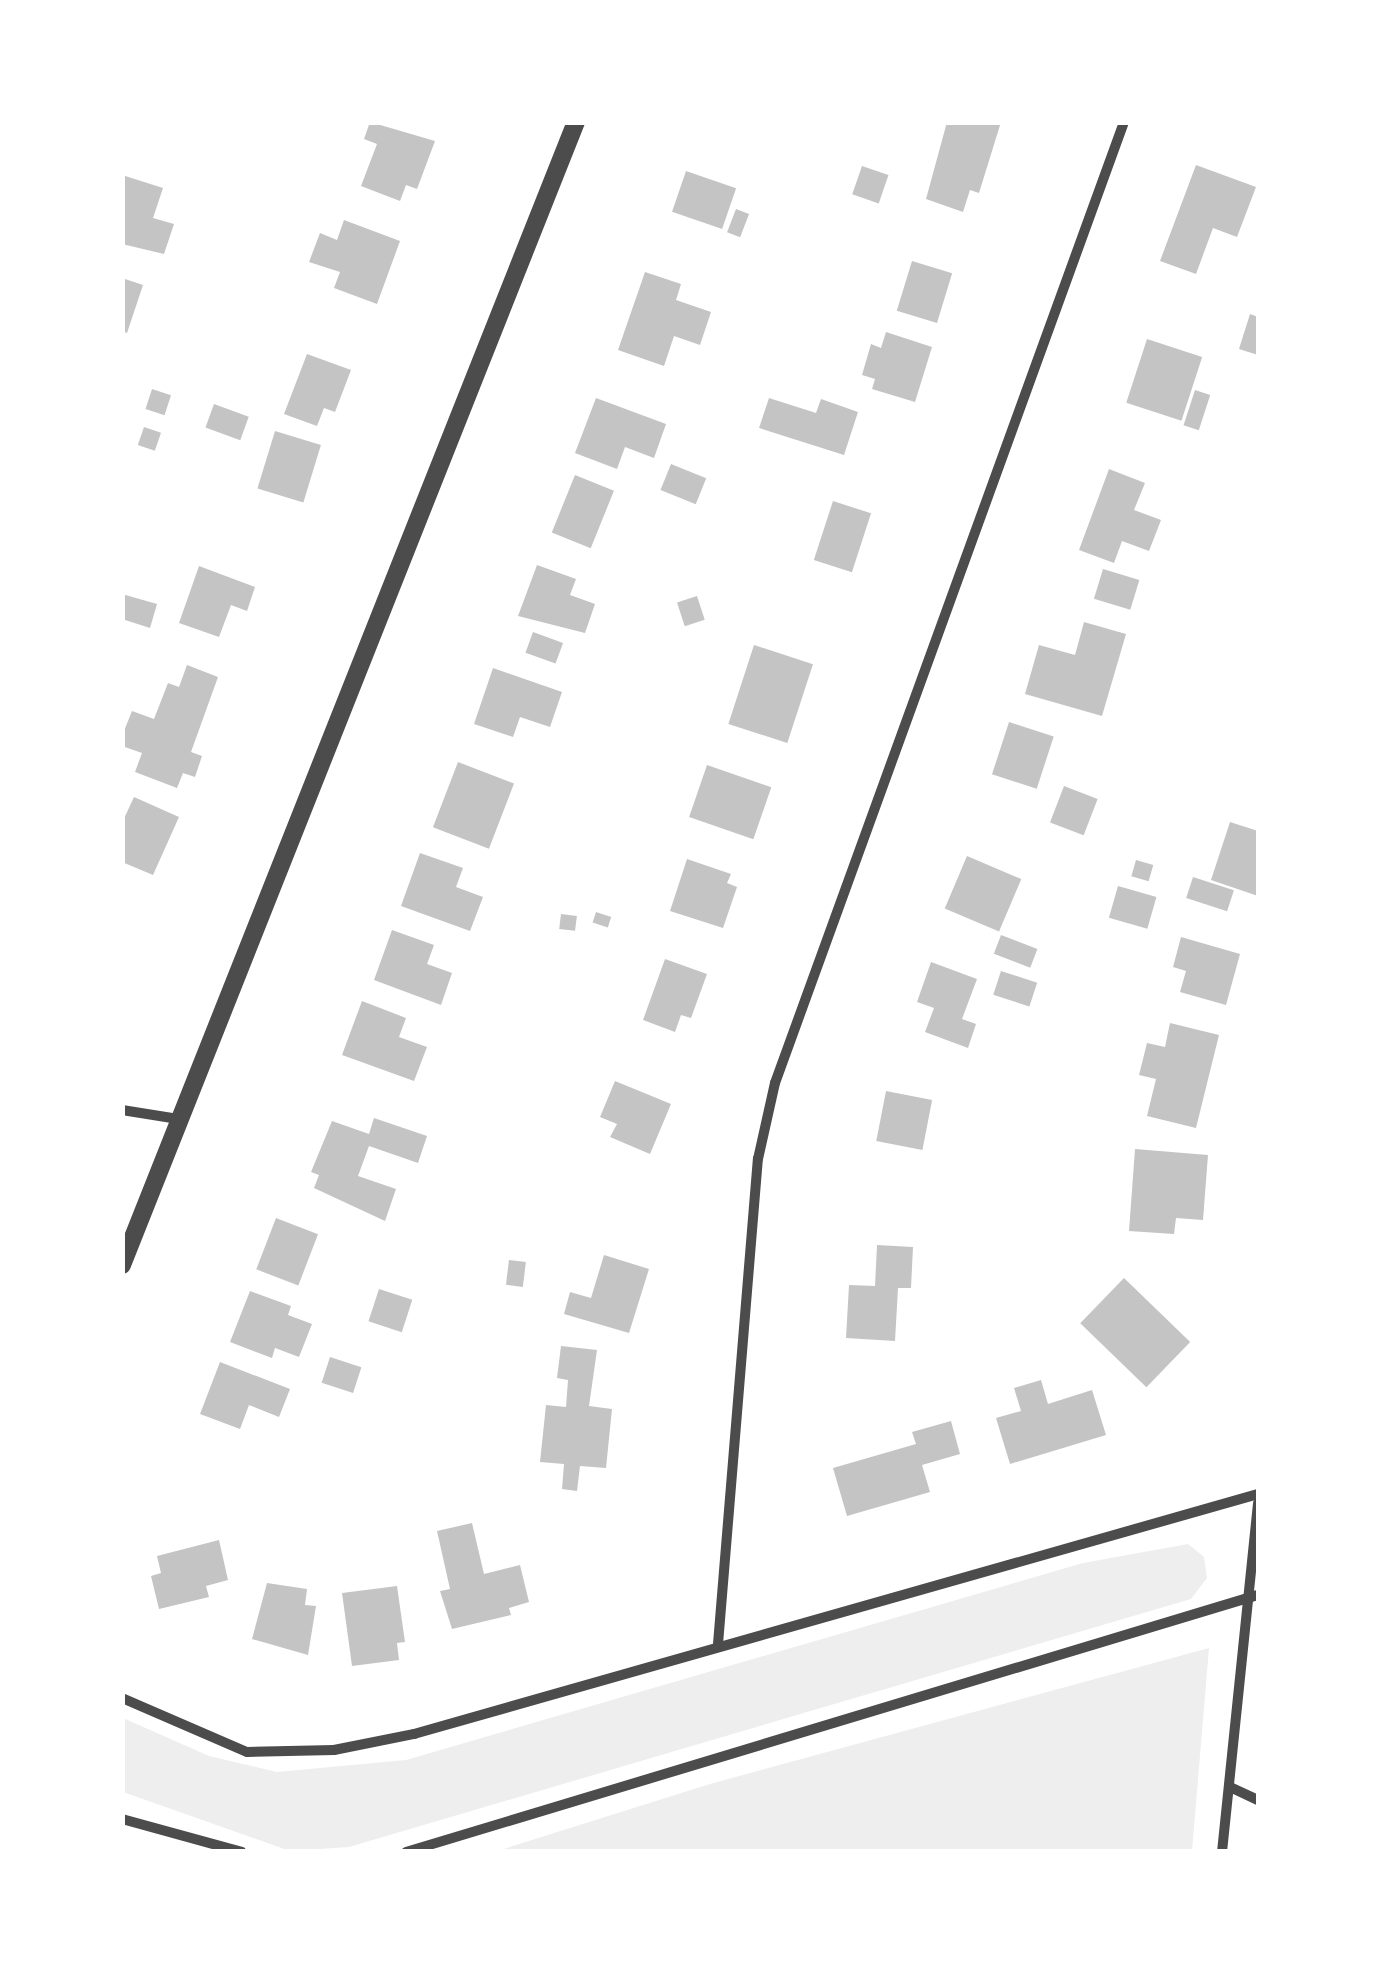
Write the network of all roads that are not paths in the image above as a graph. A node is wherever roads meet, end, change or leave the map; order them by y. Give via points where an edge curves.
1 (576, 122) edge
2 (1124, 122) edge
3 (122, 1110) edge
4 (178, 1120) junction
5 (122, 1265) edge
6 (1258, 1494) edge
7 (1258, 1503) edge
8 (1258, 1595) edge
9 (1246, 1600) junction
10 (718, 1644) junction
11 (122, 1698) edge
12 (1230, 1787) junction
13 (1258, 1800) edge
14 (122, 1820) edge
15 (242, 1852) edge
16 (406, 1852) edge
17 (1222, 1852) edge

1 - 4 street
2 - 10 street via 775,1083 758,1159
3 - 4 street
4 - 5 street
6 - 10 street
7 - 9 street
8 - 9 street
9 - 12 street
9 - 16 street
10 - 11 street via 414,1734 334,1750 247,1752
12 - 13 street
12 - 17 street
14 - 15 street

